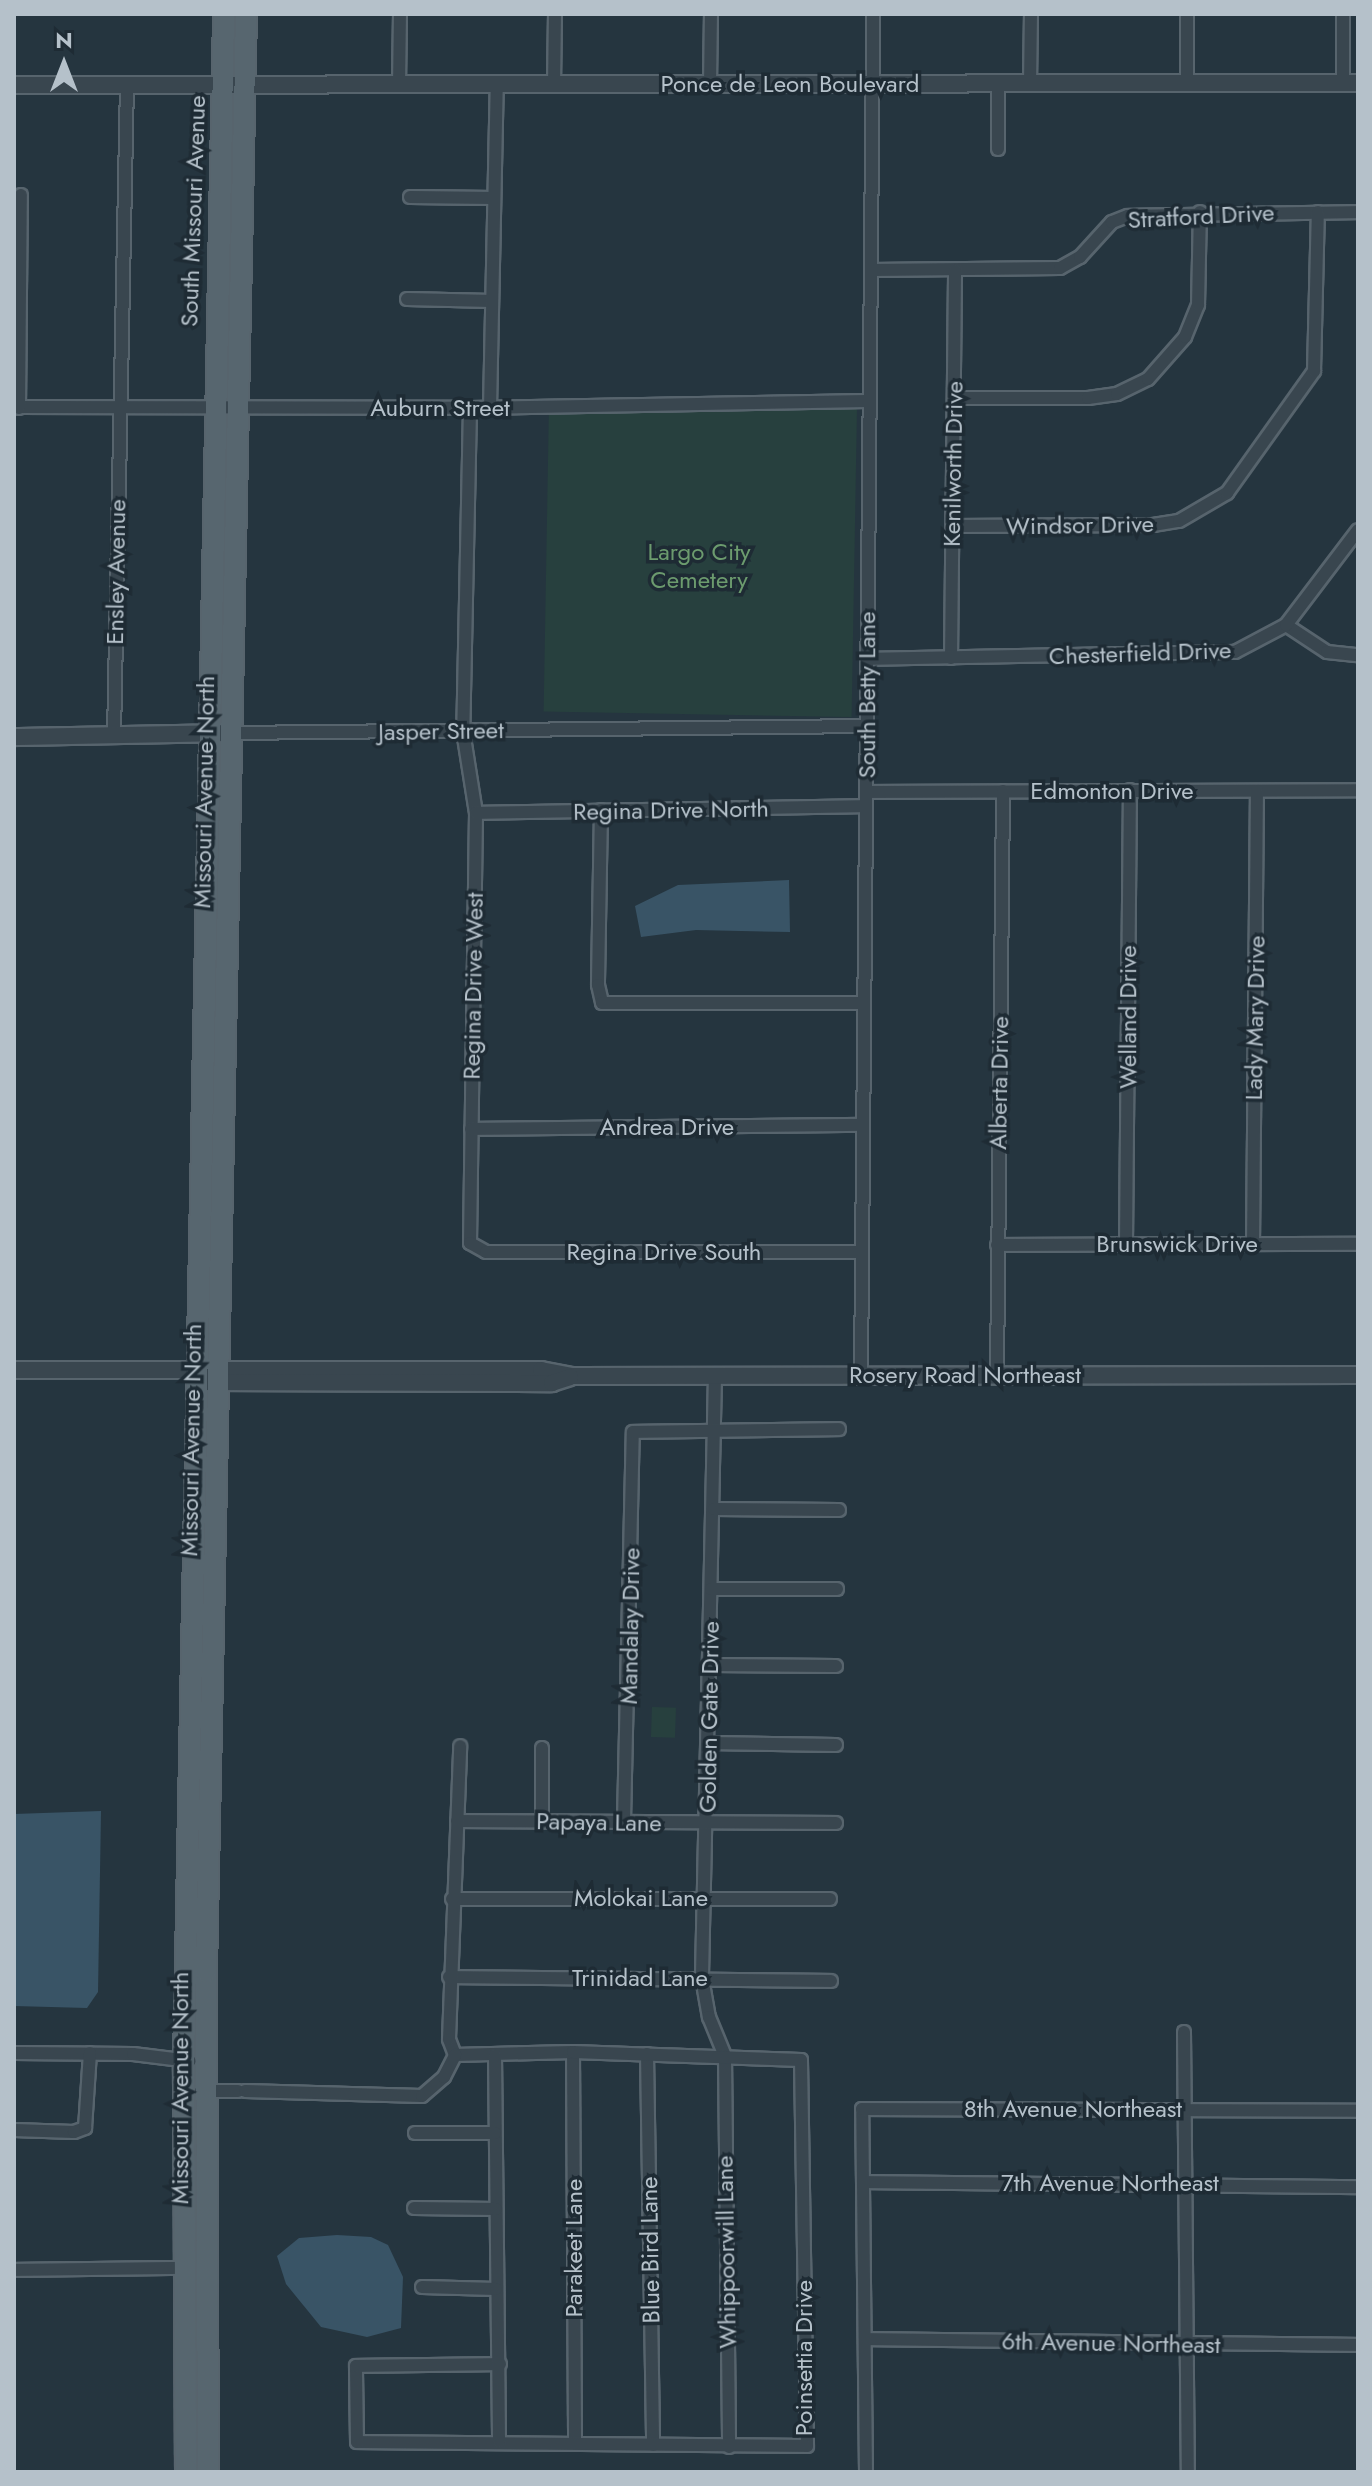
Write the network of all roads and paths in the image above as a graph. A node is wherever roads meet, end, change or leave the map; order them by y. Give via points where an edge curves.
1 (224, 14) edge
2 (246, 14) edge
3 (400, 14) edge
4 (555, 14) edge
5 (711, 14) edge
6 (873, 14) edge
7 (1031, 14) edge
8 (1187, 14) edge
9 (1343, 14) edge
10 (1350, 82) edge
11 (1187, 83) junction
12 (223, 84) junction
13 (710, 84) junction
14 (873, 84) junction
15 (998, 84) junction
16 (1030, 84) junction
17 (14, 85) edge
18 (127, 85) junction
19 (244, 85) junction
20 (399, 85) junction
21 (497, 85) junction
22 (554, 85) junction
23 (998, 149) dead end
24 (21, 195) dead end
25 (410, 197) dead end
26 (494, 198) junction
27 (1200, 212) junction
28 (1318, 212) junction
29 (1358, 212) edge
30 (871, 270) junction
31 (955, 270) junction
32 (407, 299) dead end
33 (492, 301) junction
34 (954, 398) junction
35 (867, 401) junction
36 (17, 408) edge
37 (470, 408) junction
38 (490, 408) junction
39 (119, 409) junction
40 (213, 409) junction
41 (236, 409) junction
42 (952, 526) junction
43 (1358, 530) edge
44 (1286, 625) junction
45 (1358, 655) edge
46 (951, 658) junction
47 (867, 659) junction
48 (867, 726) junction
49 (463, 731) junction
50 (209, 733) junction
51 (232, 733) junction
52 (114, 736) junction
53 (14, 737) edge
54 (1130, 790) junction
55 (1358, 790) edge
56 (1003, 791) junction
57 (1257, 791) junction
58 (866, 792) junction
59 (866, 806) junction
60 (601, 810) junction
61 (476, 813) junction
62 (206, 949) junction
63 (862, 1003) junction
64 (203, 1053) junction
65 (225, 1065) junction
66 (863, 1125) junction
67 (471, 1129) junction
68 (222, 1183) junction
69 (470, 1243) joint
70 (1126, 1244) junction
71 (1358, 1244) edge
72 (997, 1245) junction
73 (1253, 1245) junction
74 (861, 1252) junction
75 (715, 1375) junction
76 (861, 1375) junction
77 (997, 1375) junction
78 (1358, 1375) edge
79 (14, 1376) edge
80 (196, 1377) junction
81 (218, 1377) junction
82 (839, 1429) dead end
83 (715, 1431) junction
84 (714, 1509) junction
85 (839, 1510) dead end
86 (711, 1589) junction
87 (837, 1589) dead end
88 (192, 1598) junction
89 (711, 1665) junction
90 (836, 1666) dead end
91 (212, 1717) junction
92 (189, 1733) junction
93 (709, 1743) junction
94 (836, 1745) dead end
95 (460, 1746) dead end
96 (542, 1748) dead end
97 (211, 1757) junction
98 (624, 1820) junction
99 (457, 1821) junction
100 (542, 1821) junction
101 (836, 1823) dead end
102 (706, 1824) junction
103 (704, 1898) junction
104 (452, 1899) junction
105 (830, 1899) dead end
106 (449, 1977) junction
107 (702, 1978) junction
108 (831, 1981) dead end
109 (1184, 2032) dead end
110 (573, 2052) junction
111 (14, 2053) edge
112 (90, 2053) junction
113 (647, 2054) junction
114 (455, 2055) junction
115 (495, 2055) junction
116 (725, 2056) junction
117 (184, 2061) junction
118 (206, 2062) junction
119 (184, 2090) junction
120 (206, 2091) junction
121 (1184, 2109) junction
122 (1358, 2111) edge
123 (14, 2130) edge
124 (415, 2133) dead end
125 (495, 2133) junction
126 (863, 2182) junction
127 (1184, 2182) junction
128 (1358, 2187) edge
129 (185, 2204) junction
130 (414, 2208) dead end
131 (496, 2209) junction
132 (207, 2262) junction
133 (185, 2268) junction
134 (14, 2270) edge
135 (422, 2287) dead end
136 (496, 2289) junction
137 (207, 2302) junction
138 (865, 2339) junction
139 (1186, 2344) junction
140 (1358, 2345) edge
141 (500, 2364) junction
142 (499, 2442) junction
143 (575, 2443) junction
144 (653, 2445) junction
145 (729, 2447) junction
146 (186, 2472) edge
147 (208, 2472) edge
148 (866, 2472) edge
149 (1188, 2472) edge

1 - 12 main road, South Missouri Avenue
2 - 19 main road, South Missouri Avenue
3 - 20 street
4 - 22 street
5 - 13 street
6 - 14 street, South Betty Lane
7 - 16 street
8 - 11 street
9 - 10 street
10 - 11 street, Ponce de Leon Boulevard
11 - 16 street, Ponce de Leon Boulevard
12 - 18 street, Ponce de Leon Boulevard
12 - 19 street, Ponce de Leon Boulevard
12 - 40 main road, South Missouri Avenue
13 - 14 street, Ponce de Leon Boulevard
13 - 22 street, Ponce de Leon Boulevard
14 - 15 street, Ponce de Leon Boulevard
14 - 30 street, South Betty Lane
15 - 16 street, Ponce de Leon Boulevard
15 - 23 street
17 - 18 street, Ponce de Leon Boulevard
18 - 39 street, Ensley Avenue
19 - 20 street, Ponce de Leon Boulevard
19 - 41 main road, South Missouri Avenue
20 - 21 street, Ponce de Leon Boulevard
21 - 22 street, Ponce de Leon Boulevard
21 - 26 street
24 - 36 street
25 - 26 street
26 - 33 street
27 - 28 street, Stratford Drive
27 - 31 street, Stratford Drive via 1120,218 1080,257 1060,268
27 - 34 street via 1198,305 1185,337 1148,379 1117,394 1088,398
28 - 29 street, Stratford Drive
28 - 42 street, Windsor Drive via 1314,371 1227,493 1205,509 1163,524
30 - 31 street, Stratford Drive
30 - 35 street, South Betty Lane
31 - 34 street, Kenilworth Drive
32 - 33 street
33 - 38 street
34 - 42 street, Kenilworth Drive
35 - 38 street, Auburn Street
35 - 47 street, South Betty Lane
36 - 39 street, Auburn Street
37 - 38 street, Auburn Street
37 - 41 street, Auburn Street
37 - 49 street, Regina Drive West
39 - 40 street, Auburn Street
39 - 52 street, Ensley Avenue
40 - 41 street, Auburn Street
40 - 50 main road, Missouri Avenue North
41 - 51 main road, Missouri Avenue North
42 - 46 street, Kenilworth Drive
43 - 44 street, Chesterfield Drive
44 - 45 street via 1327,652
44 - 46 street, Chesterfield Drive via 1254,646 1212,655
46 - 47 street, Chesterfield Drive
47 - 48 street, South Betty Lane
48 - 49 street, Jasper Street
48 - 58 street, South Betty Lane
49 - 51 street, Jasper Street
49 - 61 street, Regina Drive West
50 - 51 street, Jasper Street
50 - 52 street, Jasper Street
50 - 62 main road, Missouri Avenue North
51 - 65 main road, Missouri Avenue North
52 - 53 street, Jasper Street
54 - 56 street, Edmonton Drive
54 - 57 street, Edmonton Drive
54 - 70 street, Welland Drive
55 - 57 street, Edmonton Drive
56 - 58 street, Edmonton Drive
56 - 72 street, Alberta Drive
57 - 73 street, Lady Mary Drive
58 - 59 street, South Betty Lane
59 - 60 street, Regina Drive North
59 - 63 street, South Betty Lane
60 - 61 street, Regina Drive North
60 - 63 street via 602,1003
61 - 67 street, Regina Drive West
62 - 64 main road, Missouri Avenue North
62 - 65 main road via 214,989 214,1045
63 - 66 street, South Betty Lane
64 - 68 main road via 213,1073 215,1155
64 - 80 main road, Missouri Avenue North
65 - 68 main road, Missouri Avenue North
66 - 67 street, Andrea Drive
66 - 74 street, South Betty Lane
67 - 69 street, Regina Drive West
68 - 81 main road, Missouri Avenue North
69 - 74 street, Regina Drive South via 486,1252
70 - 72 street, Brunswick Drive
70 - 73 street, Brunswick Drive
71 - 73 street, Brunswick Drive
72 - 77 street, Alberta Drive
74 - 76 street, South Betty Lane
75 - 76 street, Rosery Road Northeast
75 - 81 street, Rosery Road Northeast via 572,1376 541,1370
75 - 83 street, Golden Gate Drive
76 - 77 street, Rosery Road Northeast
77 - 78 street, Rosery Road Northeast
79 - 80 street
79 - 80 street via 61,1370
80 - 81 street, Rosery Road Northeast
80 - 88 main road, Missouri Avenue North
81 - 91 main road, Missouri Avenue North
82 - 83 street
83 - 84 street, Golden Gate Drive
83 - 98 street, Mandalay Drive via 633,1432
84 - 85 street
84 - 86 street, Golden Gate Drive
86 - 87 street
86 - 89 street, Golden Gate Drive
88 - 91 main road via 202,1610 201,1706
88 - 92 main road, Missouri Avenue North
89 - 90 street
89 - 93 street, Golden Gate Drive
91 - 97 main road, Missouri Avenue North
92 - 97 main road
92 - 117 main road, Missouri Avenue North
93 - 94 street
93 - 102 street, Golden Gate Drive
95 - 99 street
96 - 100 street
97 - 118 main road, Missouri Avenue North
98 - 100 street, Papaya Lane
98 - 102 street, Papaya Lane
99 - 100 street, Papaya Lane
99 - 104 street
101 - 102 street, Papaya Lane
102 - 103 street, Golden Gate Drive
103 - 104 street, Molokai Lane
103 - 105 street, Molokai Lane
103 - 107 street, Golden Gate Drive
104 - 106 street
106 - 107 street, Trinidad Lane
106 - 114 street via 449,2039
107 - 108 street, Trinidad Lane
107 - 116 street, Golden Gate Drive via 709,2017
109 - 121 street
110 - 113 street
110 - 115 street
110 - 143 street, Parakeet Lane
111 - 112 street
112 - 117 street
112 - 123 street via 85,2128
113 - 116 street
113 - 144 street, Blue Bird Lane
114 - 115 street
114 - 120 street via 435,2088 422,2096
115 - 125 street
116 - 145 street, Whippoorwill Lane
116 - 145 street, Poinsettia Drive via 801,2060 807,2446
117 - 118 street
117 - 119 main road, Missouri Avenue North
118 - 120 main road, Missouri Avenue North
119 - 120 street
119 - 129 main road, Missouri Avenue North
120 - 132 main road, Missouri Avenue North
121 - 122 street, 8th Avenue Northeast
121 - 126 street, 8th Avenue Northeast via 862,2109
121 - 127 street
124 - 125 street
125 - 131 street
126 - 127 street, 7th Avenue Northeast
126 - 138 street
127 - 128 street, 7th Avenue Northeast
127 - 139 street
129 - 132 main road via 193,2221 195,2251
129 - 133 main road, Missouri Avenue North
130 - 131 street
131 - 136 street
132 - 137 main road, Missouri Avenue North
133 - 134 street
133 - 137 main road
133 - 146 main road, Missouri Avenue North
135 - 136 street
136 - 141 street
137 - 147 main road, Missouri Avenue North
138 - 139 street, 6th Avenue Northeast
138 - 148 street
139 - 140 street, 6th Avenue Northeast
139 - 149 street
141 - 142 street
141 - 142 street, Poinsettia Drive via 356,2366 357,2442
142 - 143 street, Poinsettia Drive
143 - 144 street, Poinsettia Drive
144 - 145 street, Poinsettia Drive

